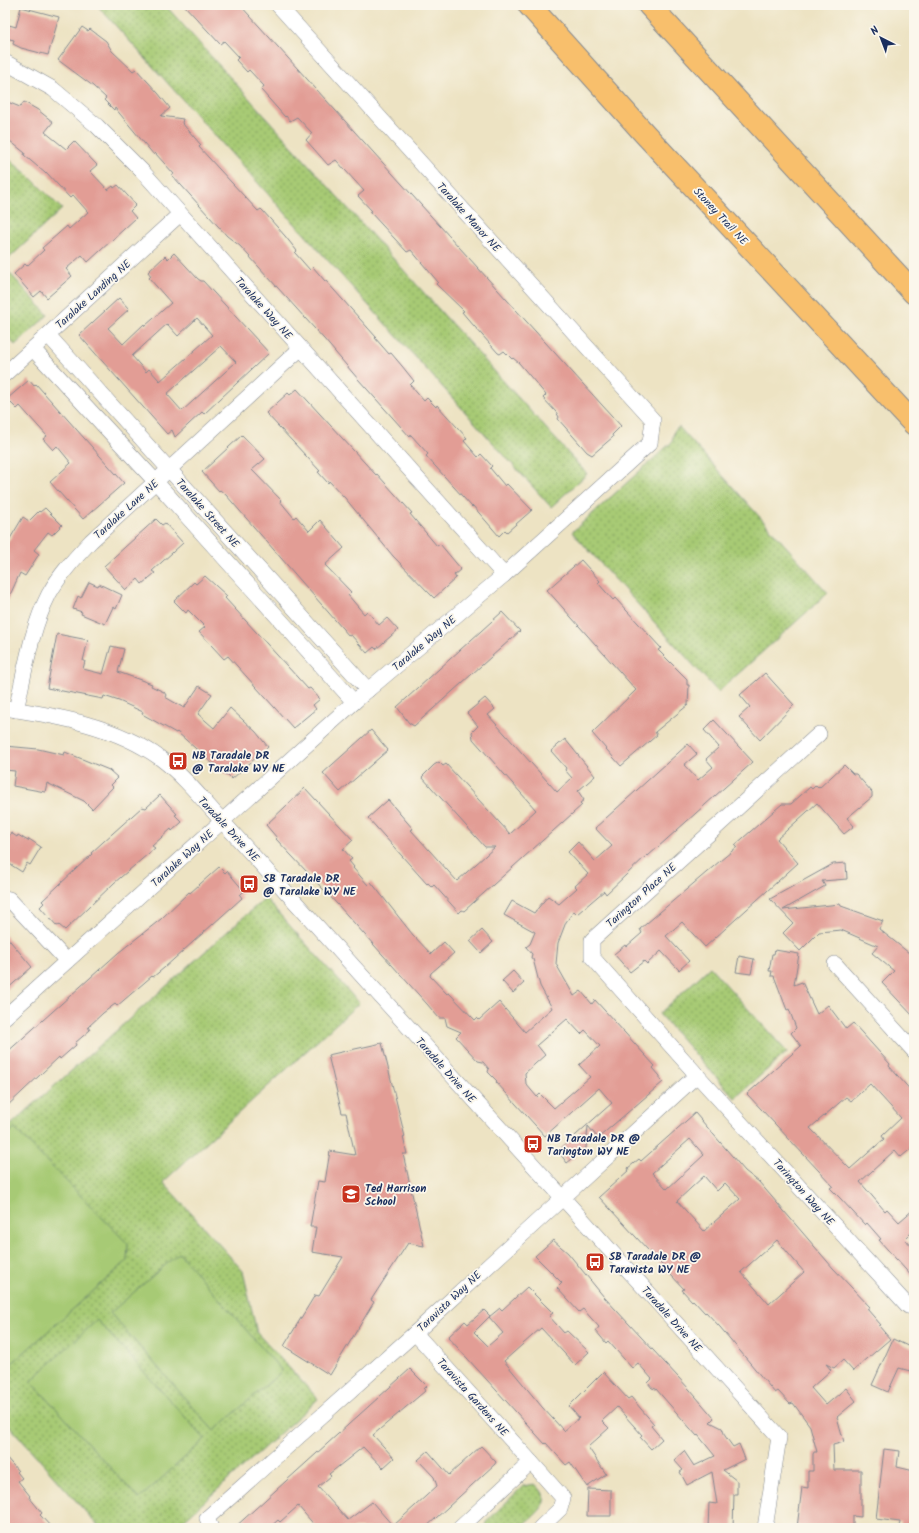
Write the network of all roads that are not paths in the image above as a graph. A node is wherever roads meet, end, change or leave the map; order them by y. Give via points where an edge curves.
1 (278, 5) edge
2 (529, 5) edge
3 (649, 5) edge
4 (5, 62) edge
5 (180, 214) junction
6 (914, 293) edge
7 (48, 335) junction
8 (33, 349) junction
9 (300, 349) junction
10 (5, 374) edge
11 (914, 424) edge
12 (652, 432) joint
13 (169, 470) junction
14 (156, 482) junction
15 (504, 575) junction
16 (368, 690) junction
17 (354, 702) junction
18 (11, 709) edge
19 (820, 734) dead end
20 (222, 821) junction
21 (5, 898) edge
22 (67, 961) junction
23 (835, 964) dead end
24 (5, 1017) edge
25 (914, 1051) edge
26 (697, 1075) junction
27 (562, 1198) junction
28 (914, 1306) edge
29 (415, 1333) junction
30 (531, 1462) junction
31 (211, 1528) edge
32 (460, 1528) edge
33 (540, 1528) edge
34 (765, 1528) edge

1 - 12 street, Taralake Manor NE via 653,420
2 - 11 highway, Stoney Trail NE
3 - 6 highway
4 - 5 street, Taralake Way NE via 53,89 97,126
5 - 7 street, Taralake Landing NE
5 - 9 street, Taralake Way NE
7 - 8 street, Taralake Landing NE
7 - 13 street, Taralake Street NE
8 - 10 street, Taralake Landing NE
8 - 14 street, Taralake Street NE
9 - 13 street, Taralake Lane NE
9 - 15 street, Taralake Way NE
12 - 15 street, Taralake Way NE via 650,443
13 - 14 street, Taralake Lane NE
13 - 16 street, Taralake Street NE
14 - 17 street, Taralake Street NE
14 - 18 street, Taralake Lane NE via 91,540 69,565 50,594 38,622
15 - 16 street, Taralake Way NE
16 - 17 street, Taralake Way NE
17 - 20 street, Taralake Way NE
18 - 20 street, Taradale Drive NE via 98,727 130,740 161,758
19 - 26 street, Tarington Place NE via 592,940 592,957
20 - 22 street, Taralake Way NE
20 - 27 street, Taradale Drive NE
21 - 22 street via 9,899
22 - 24 street, Taralake Way NE
23 - 25 street
26 - 27 street, Taravista Way NE
26 - 28 street, Tarington Way NE via 908,1306
27 - 29 street, Taravista Way NE
27 - 34 street, Taradale Drive NE via 779,1437
29 - 30 street, Taravista Gardens NE
29 - 31 street, Taravista Way NE via 207,1518
30 - 32 street
30 - 33 street, Taravista Gardens NE via 563,1498 560,1509

